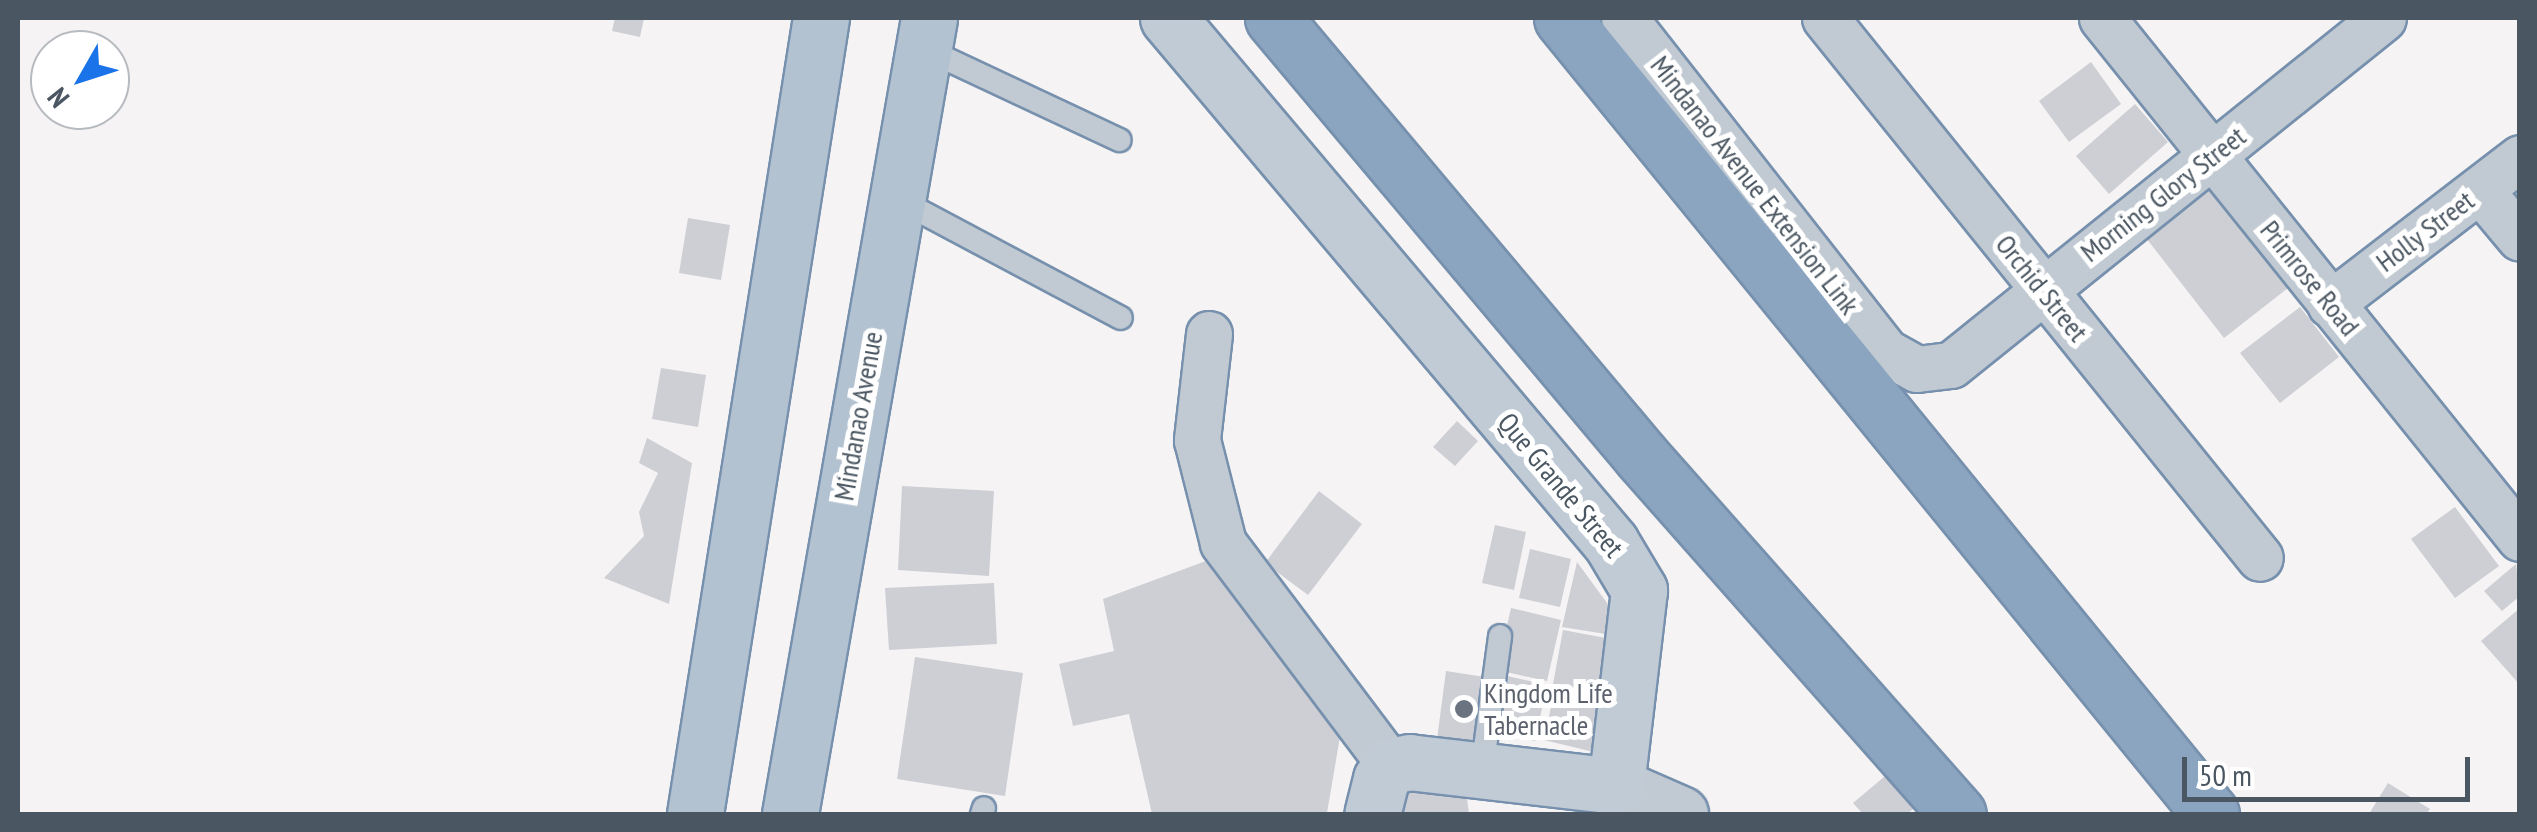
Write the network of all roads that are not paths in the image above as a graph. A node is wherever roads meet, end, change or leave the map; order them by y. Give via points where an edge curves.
1 (821, 18) edge
2 (1168, 18) edge
3 (1273, 18) edge
4 (1562, 18) edge
5 (1624, 18) edge
6 (1825, 18) edge
7 (2102, 18) edge
8 (2383, 18) edge
9 (926, 33) edge
10 (1119, 140) dead end
11 (2212, 156) junction
12 (2520, 158) edge
13 (2480, 190) junction
14 (896, 198) junction
15 (2520, 238) edge
16 (2043, 289) junction
17 (2330, 304) junction
18 (1121, 318) dead end
19 (1208, 334) dead end
20 (1886, 352) joint
21 (2520, 538) edge
22 (2260, 558) dead end
23 (1500, 636) dead end
24 (1481, 773) junction
25 (1616, 786) junction
26 (1382, 790) edge
27 (694, 814) edge
28 (790, 814) edge
29 (1680, 814) edge
30 (1958, 814) edge
31 (2211, 814) edge

1 - 27 main road
2 - 25 main road, Que Grande Street via 1632,570 1642,616
3 - 30 highway via 1640,456
4 - 31 highway
5 - 20 street, Mindanao Avenue Extension Link
6 - 16 street, Orchid Street
7 - 11 street, Primrose Road
8 - 11 street, Morning Glory Street
9 - 10 lane
9 - 14 main road, Mindanao Avenue
11 - 16 street, Morning Glory Street
11 - 17 street, Primrose Road
12 - 13 street, Holly Street
13 - 15 street
13 - 17 street, Holly Street
14 - 18 lane
14 - 28 main road, Mindanao Avenue
16 - 20 street, Morning Glory Street via 1950,365 1917,369
16 - 22 street, Orchid Street
17 - 21 street, Primrose Road
19 - 26 street via 1197,440 1223,542
23 - 24 lane
24 - 25 main road
24 - 26 main road
25 - 29 street

